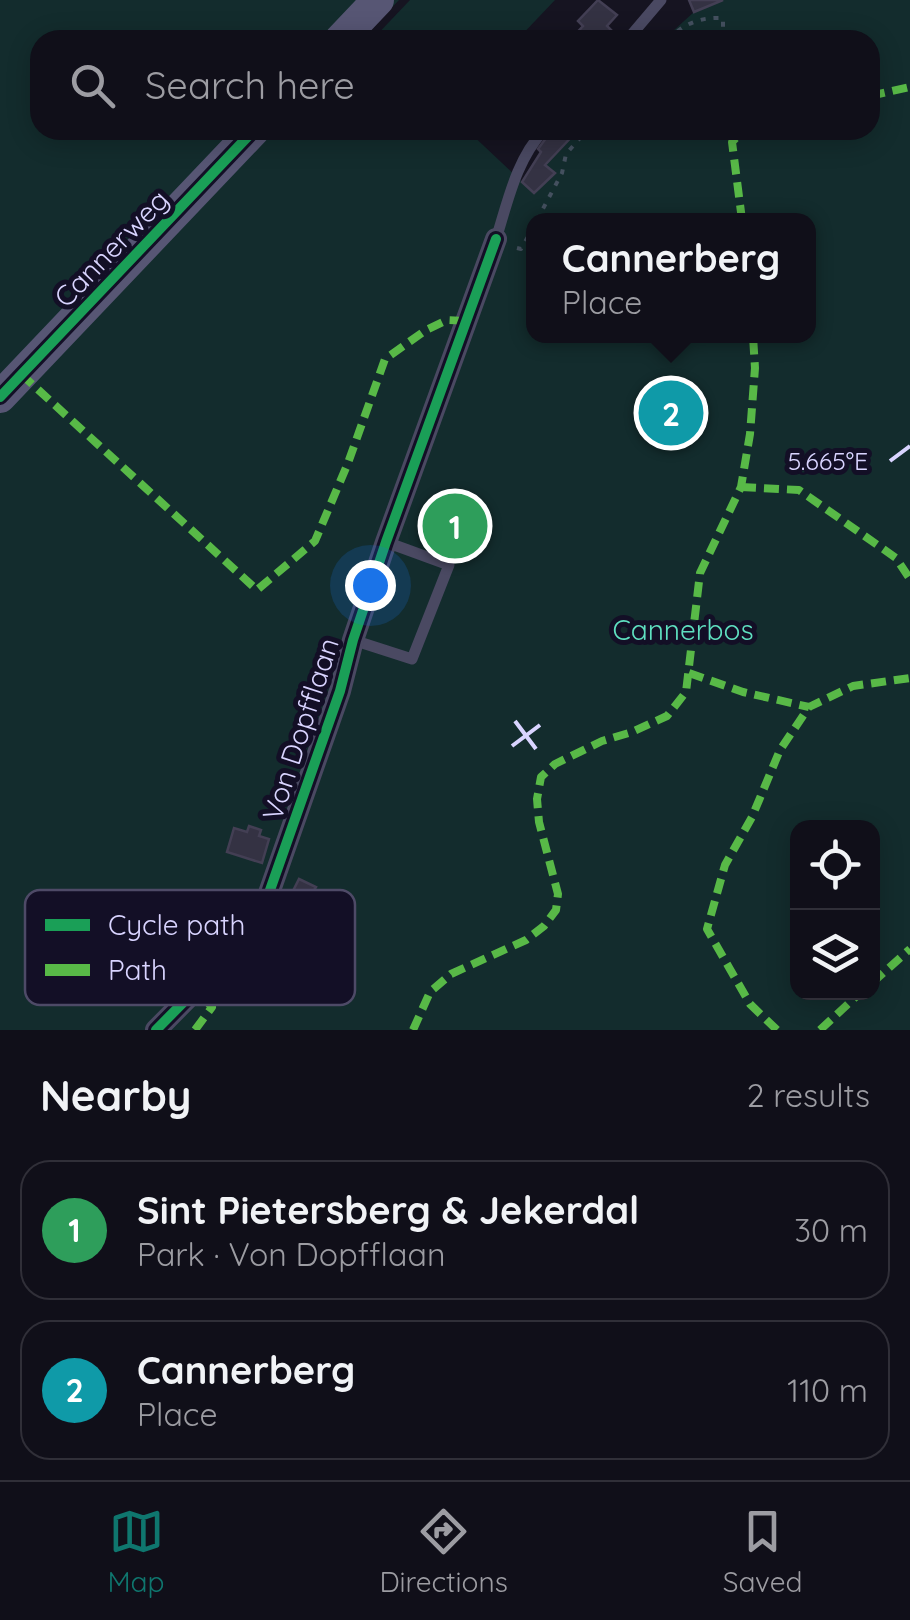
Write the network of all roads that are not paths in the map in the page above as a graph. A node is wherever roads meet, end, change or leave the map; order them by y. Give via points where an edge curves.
1 (378, 0) edge
2 (661, 0) edge
3 (350, 30) edge
4 (636, 30) edge
5 (244, 140) edge
6 (535, 140) edge
7 (496, 239) joint
8 (0, 397) edge
9 (386, 542) junction
10 (353, 640) junction
11 (268, 890) edge
12 (181, 1005) edge
13 (156, 1030) edge

1 - 3 main road
2 - 4 lane
5 - 8 main road, Cannerweg
6 - 7 lane
7 - 9 street, Von Dopfflaan
9 - 10 street, Von Dopfflaan
9 - 10 lane via 450,565 412,659
10 - 11 street, Von Dopfflaan
12 - 13 street, Von Dopfflaan

